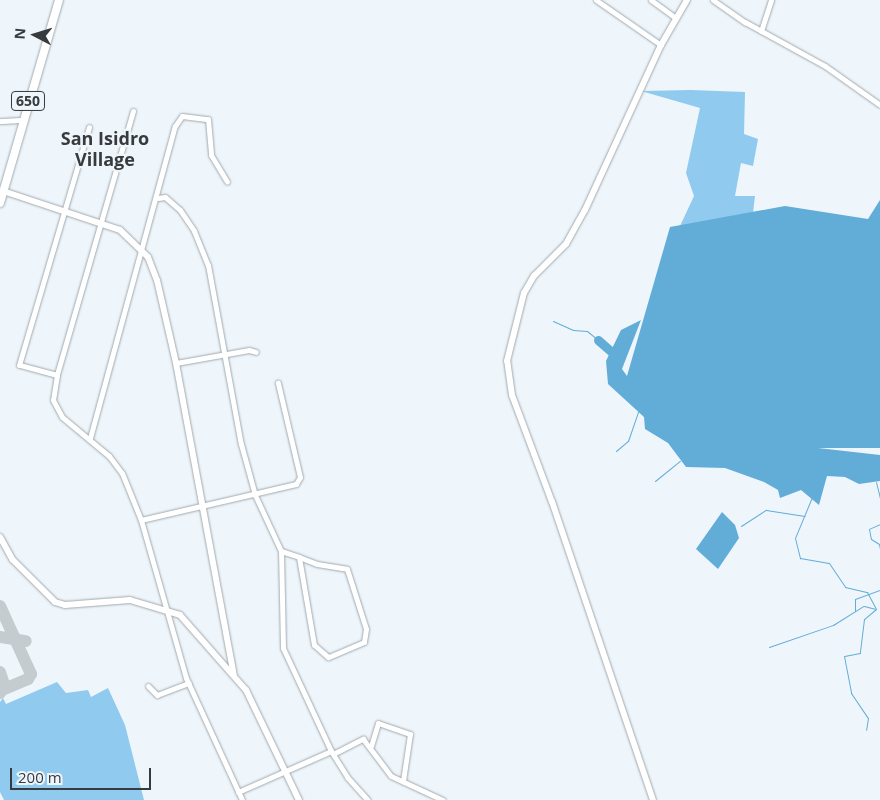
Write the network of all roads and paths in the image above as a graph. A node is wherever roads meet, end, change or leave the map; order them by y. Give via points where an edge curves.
1 (58, 0) edge
2 (596, 0) edge
3 (651, 0) edge
4 (687, 0) edge
5 (712, 0) edge
6 (771, 0) edge
7 (676, 18) junction
8 (761, 31) junction
9 (661, 45) junction
10 (880, 105) edge
11 (133, 111) dead end
12 (22, 120) junction
13 (0, 121) edge
14 (89, 128) dead end
15 (227, 182) dead end
16 (3, 191) junction
17 (158, 198) junction
18 (0, 203) edge
19 (63, 209) junction
20 (101, 222) junction
21 (142, 248) junction
22 (256, 352) dead end
23 (226, 356) junction
24 (176, 363) junction
25 (57, 375) junction
26 (278, 382) dead end
27 (90, 438) junction
28 (255, 495) junction
29 (205, 506) junction
30 (141, 520) junction
31 (0, 537) edge
32 (281, 551) junction
33 (299, 557) junction
34 (165, 610) junction
35 (234, 674) junction
36 (189, 683) junction
37 (148, 686) dead end
38 (371, 746) junction
39 (332, 752) junction
40 (285, 771) junction
41 (403, 781) junction
42 (238, 792) junction
43 (242, 800) edge
44 (299, 800) edge
45 (368, 800) edge
46 (443, 800) edge
47 (653, 800) edge

1 - 12 main road, 650
2 - 9 street
3 - 7 street
4 - 7 street
5 - 8 street
6 - 8 street
7 - 9 street
8 - 10 street via 825,66
9 - 47 street via 585,210 566,244 534,276 524,293 508,361 512,395 552,502
11 - 20 street
12 - 13 street
12 - 16 main road, 650
14 - 19 street
15 - 17 street via 211,155 208,119 182,116 176,126
16 - 18 main road, 650
16 - 19 street
17 - 21 street
17 - 23 street via 165,197 180,210 194,231 208,265
19 - 20 street
19 - 25 street via 19,365
20 - 21 street via 124,232
20 - 25 street
21 - 24 street via 157,280
21 - 27 street
22 - 23 street via 250,350
23 - 24 street
23 - 28 street via 241,444
24 - 29 street
25 - 27 street via 53,393 58,412
26 - 28 street via 300,477 291,487
27 - 30 street via 122,473
28 - 29 street
28 - 32 street
29 - 30 street
29 - 35 street
30 - 34 street
31 - 34 street via 13,560 55,602 65,605 130,600
32 - 33 street
32 - 39 street via 283,648
33 - 33 street via 308,618 319,650 328,657 364,642 366,629 347,569
34 - 35 street via 180,615
34 - 36 street
35 - 40 street via 253,703
36 - 37 street via 157,695
36 - 42 street
38 - 39 street via 363,739
38 - 41 street via 391,776
38 - 41 street via 378,723 410,734
39 - 40 street
39 - 45 street via 347,777
40 - 42 street
40 - 44 street
41 - 46 street
42 - 43 street

